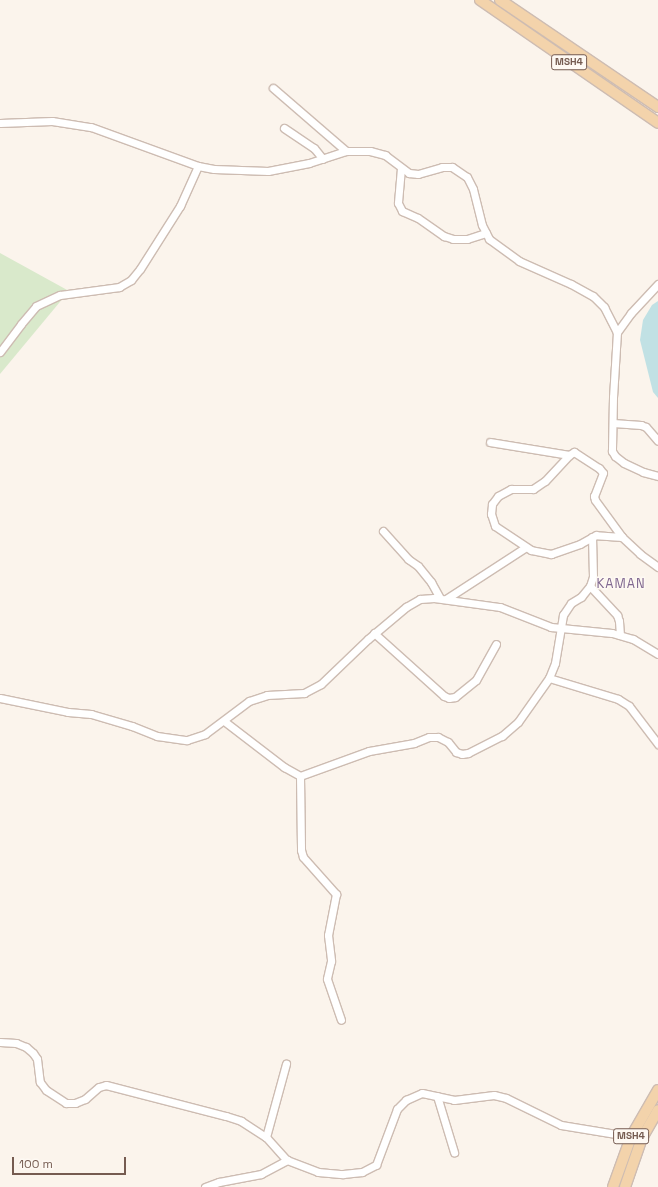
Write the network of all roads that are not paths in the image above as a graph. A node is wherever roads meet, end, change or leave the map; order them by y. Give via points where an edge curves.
1 (480, 0) edge
2 (500, 0) edge
3 (273, 88) dead end
4 (658, 107) edge
5 (0, 123) edge
6 (658, 123) edge
7 (284, 128) dead end
8 (346, 152) junction
9 (323, 159) junction
10 (198, 166) junction
11 (401, 168) junction
12 (486, 233) junction
13 (658, 284) edge
14 (617, 332) junction
15 (0, 352) edge
16 (612, 423) junction
17 (658, 441) edge
18 (490, 442) dead end
19 (569, 455) junction
20 (658, 476) edge
21 (383, 531) dead end
22 (592, 537) junction
23 (622, 537) junction
24 (526, 547) junction
25 (658, 566) edge
26 (590, 586) junction
27 (443, 599) junction
28 (561, 628) junction
29 (374, 633) junction
30 (620, 635) junction
31 (496, 644) dead end
32 (658, 654) edge
33 (549, 678) junction
34 (0, 698) edge
35 (224, 721) junction
36 (658, 744) edge
37 (300, 776) junction
38 (341, 1020) dead end
39 (0, 1042) edge
40 (286, 1064) dead end
41 (658, 1090) edge
42 (437, 1096) junction
43 (658, 1110) edge
44 (631, 1136) junction
45 (266, 1137) junction
46 (642, 1138) junction
47 (454, 1152) dead end
48 (287, 1160) junction
49 (205, 1187) edge
50 (613, 1187) edge
51 (625, 1187) edge

1 - 6 main road, MSH4
2 - 4 main road, MSH4
3 - 8 street
5 - 10 street via 52,121 91,127
7 - 9 street via 314,148
8 - 9 street
8 - 11 street via 370,151 385,155
9 - 10 street via 268,171
10 - 15 street via 180,206 131,280 119,287 60,295 36,306
11 - 12 street via 418,174 442,167 452,167 467,177
11 - 12 street via 398,203 402,211 453,239
12 - 14 street via 489,239 519,261 593,296 604,307
13 - 14 street
14 - 16 street
16 - 17 street via 646,427
16 - 20 street via 612,451 615,456 643,472
18 - 19 street
19 - 23 street via 574,452 599,468 602,473 595,500
19 - 24 street via 545,481 533,489 511,490 498,496 492,504 491,514 495,526
21 - 27 street via 408,560 418,566
22 - 23 street
22 - 24 street via 551,554
22 - 26 street via 593,577
23 - 25 street
24 - 27 street
26 - 28 street via 568,607 563,615
26 - 30 street via 617,615 620,621
27 - 28 street via 500,607 551,627
27 - 29 street via 420,599
28 - 30 street
28 - 33 street via 555,663
29 - 31 street via 449,698 455,697 476,680
29 - 35 street via 321,684 304,693 267,695 249,701
30 - 32 street via 633,639
33 - 36 street via 618,699 637,715
33 - 37 street via 518,722 502,736 468,753 456,752 448,742 438,737 429,737 414,743 369,751
34 - 35 street via 68,712 91,714 171,739 188,740 205,734
35 - 37 street via 284,767
37 - 38 street via 303,858 336,894 328,935 331,961 327,979
39 - 45 street via 16,1043 33,1053 37,1059 40,1082 46,1090 66,1102 75,1103 85,1099 99,1087 113,1086 226,1116
40 - 45 street
41 - 44 main road, MSH4
42 - 44 street via 454,1100 494,1096 506,1098 561,1125
42 - 47 street
42 - 48 street via 422,1093 406,1100 397,1108 376,1165 362,1172 318,1172
43 - 46 main road, MSH4
44 - 46 street
44 - 50 main road, MSH4
45 - 48 street
46 - 51 main road, MSH4
48 - 49 street via 261,1174

